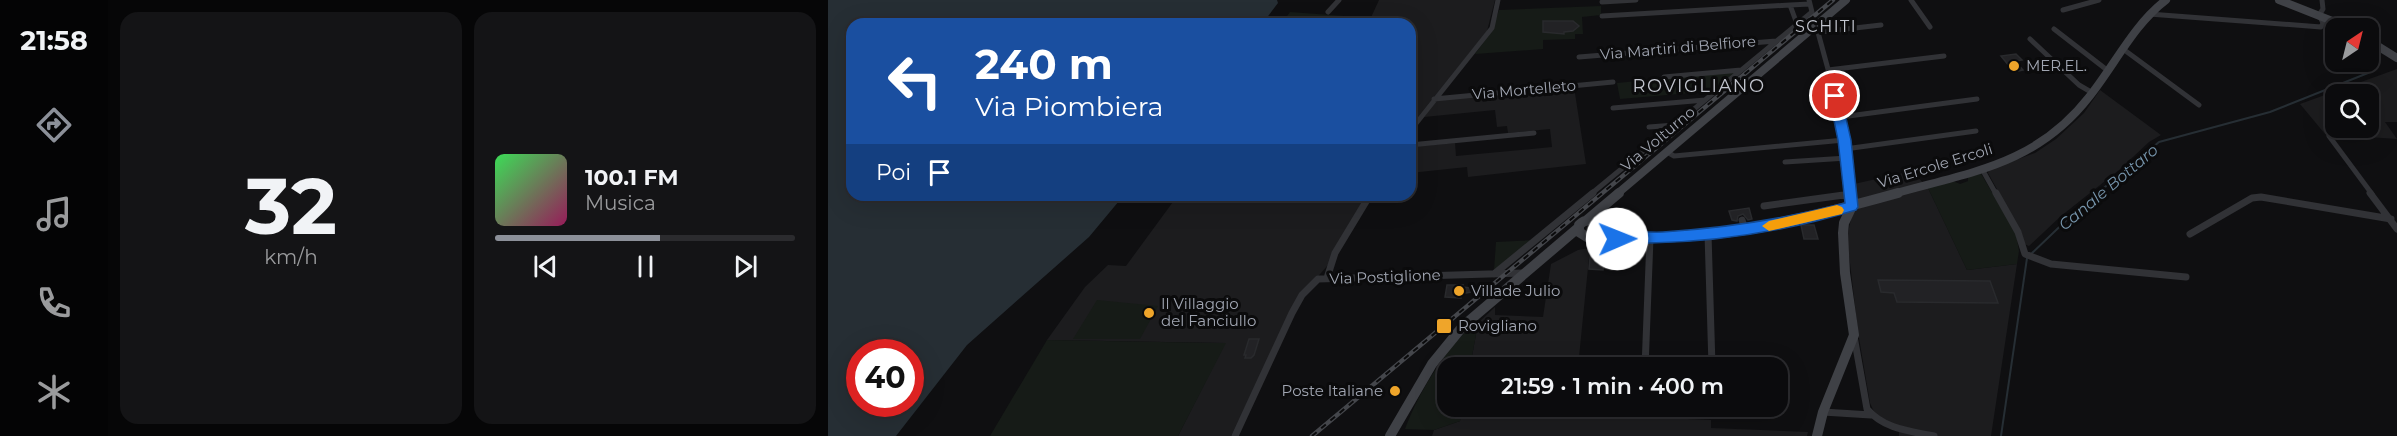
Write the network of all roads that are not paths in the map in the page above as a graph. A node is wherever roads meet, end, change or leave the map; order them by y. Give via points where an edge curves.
1 (1339, 0) edge
2 (1498, 0) edge
3 (1636, 0) edge
4 (1846, 0) edge
5 (1911, 0) edge
6 (2099, 0) edge
7 (2166, 0) edge
8 (2279, 0) edge
9 (2322, 0) edge
10 (1602, 2) dead end
11 (1809, 2) edge
12 (1790, 5) junction
13 (2063, 10) dead end
14 (1329, 12) dead end
15 (2150, 14) junction
16 (2319, 15) junction
17 (1602, 16) dead end
18 (2326, 18) edge
19 (1797, 24) junction
20 (1881, 25) dead end
21 (1930, 27) dead end
22 (1818, 28) junction
23 (2054, 29) dead end
24 (2030, 39) dead end
25 (1777, 40) junction
26 (2379, 46) edge
27 (2123, 49) junction
28 (1944, 56) dead end
29 (2397, 56) edge
30 (1579, 57) dead end
31 (1741, 70) junction
32 (1828, 70) junction
33 (2107, 70) junction
34 (1664, 77) dead end
35 (1613, 82) dead end
36 (2091, 92) junction
37 (1434, 99) junction
38 (1977, 99) dead end
39 (1705, 100) junction
40 (2199, 105) dead end
41 (1613, 108) dead end
42 (1841, 117) junction
43 (1416, 123) edge
44 (1676, 125) junction
45 (1649, 127) dead end
46 (1976, 131) dead end
47 (1534, 133) dead end
48 (2330, 138) edge
49 (1844, 140) junction
50 (1416, 144) edge
51 (1845, 149) junction
52 (1667, 152) junction
53 (1847, 158) junction
54 (1785, 162) dead end
55 (1982, 169) junction
56 (1851, 194) junction
57 (1366, 201) edge
58 (1764, 206) dead end
59 (1852, 207) junction
60 (1597, 212) junction
61 (2391, 219) junction
62 (1587, 220) junction
63 (1599, 225) junction
64 (2397, 229) edge
65 (1580, 232) junction
66 (1708, 234) junction
67 (2190, 234) dead end
68 (1593, 236) junction
69 (1611, 237) junction
70 (1650, 238) junction
71 (1523, 273) junction
72 (1494, 274) junction
73 (2186, 277) dead end
74 (1327, 278) junction
75 (1854, 335) junction
76 (1645, 357) edge
77 (1712, 357) edge
78 (1823, 412) junction
79 (1871, 415) junction
80 (1235, 436) edge
81 (1390, 436) edge
82 (1817, 436) edge
83 (1934, 436) edge

1 - 14 street
2 - 37 street, Via Mortelleto via 1492,28
3 - 10 street
4 - 22 street
5 - 21 street
6 - 13 street
7 - 15 street, Via Ercole Ercoli
8 - 16 street
9 - 16 street
11 - 12 street
11 - 19 street, Via Volturno via 1812,12
12 - 17 street
12 - 19 street
15 - 16 street via 2307,27 2320,27 2323,23
15 - 27 street, Via Ercole Ercoli
16 - 18 street
19 - 25 street, Via Volturno
20 - 22 street
22 - 32 street
22 - 52 street
23 - 33 street
24 - 36 street
25 - 30 street, Via Martiri di Belfiore
25 - 31 street, Via Volturno
26 - 29 street
27 - 33 street, Via Ercole Ercoli
27 - 40 street
28 - 32 street
31 - 34 street
31 - 39 street, Via Volturno
32 - 42 street
33 - 36 street, Via Ercole Ercoli
35 - 37 street, Via Mortelleto
36 - 55 street, Via Ercole Ercoli via 2072,119 2054,134
37 - 43 street, Via Mortelleto
38 - 42 street
39 - 41 street
39 - 44 street, Via Volturno
42 - 49 street
44 - 45 street
44 - 72 street, Via Volturno
46 - 51 street
47 - 50 street
48 - 61 street
49 - 51 street
49 - 52 street via 1674,156
51 - 53 street
52 - 60 street
53 - 54 street
53 - 56 street
55 - 59 street, Via Ercole Ercoli
55 - 73 street via 2018,232 2025,254 2051,264
56 - 58 street
56 - 59 street
57 - 74 street via 1335,253
59 - 66 street, Via Ercole Ercoli via 1802,219 1743,224
59 - 75 street via 1843,233
60 - 62 street
60 - 63 street
61 - 64 street
61 - 67 street via 2261,197 2252,198
62 - 63 street
62 - 65 street via 1581,223
63 - 68 street
63 - 69 street
65 - 68 street, Via Ercole Ercoli
65 - 71 street, Via Ercole Ercoli via 1565,238
66 - 70 street, Via Ercole Ercoli
66 - 77 street
68 - 69 street, Via Ercole Ercoli
69 - 70 street, Via Ercole Ercoli
70 - 76 street
71 - 72 street, Via Postiglione
71 - 81 street via 1485,305 1432,364
72 - 74 street, Via Postiglione
74 - 80 street, Via Postiglione via 1314,281 1298,302
75 - 78 street
75 - 79 street
78 - 79 street
78 - 82 street
79 - 83 street via 1886,425

